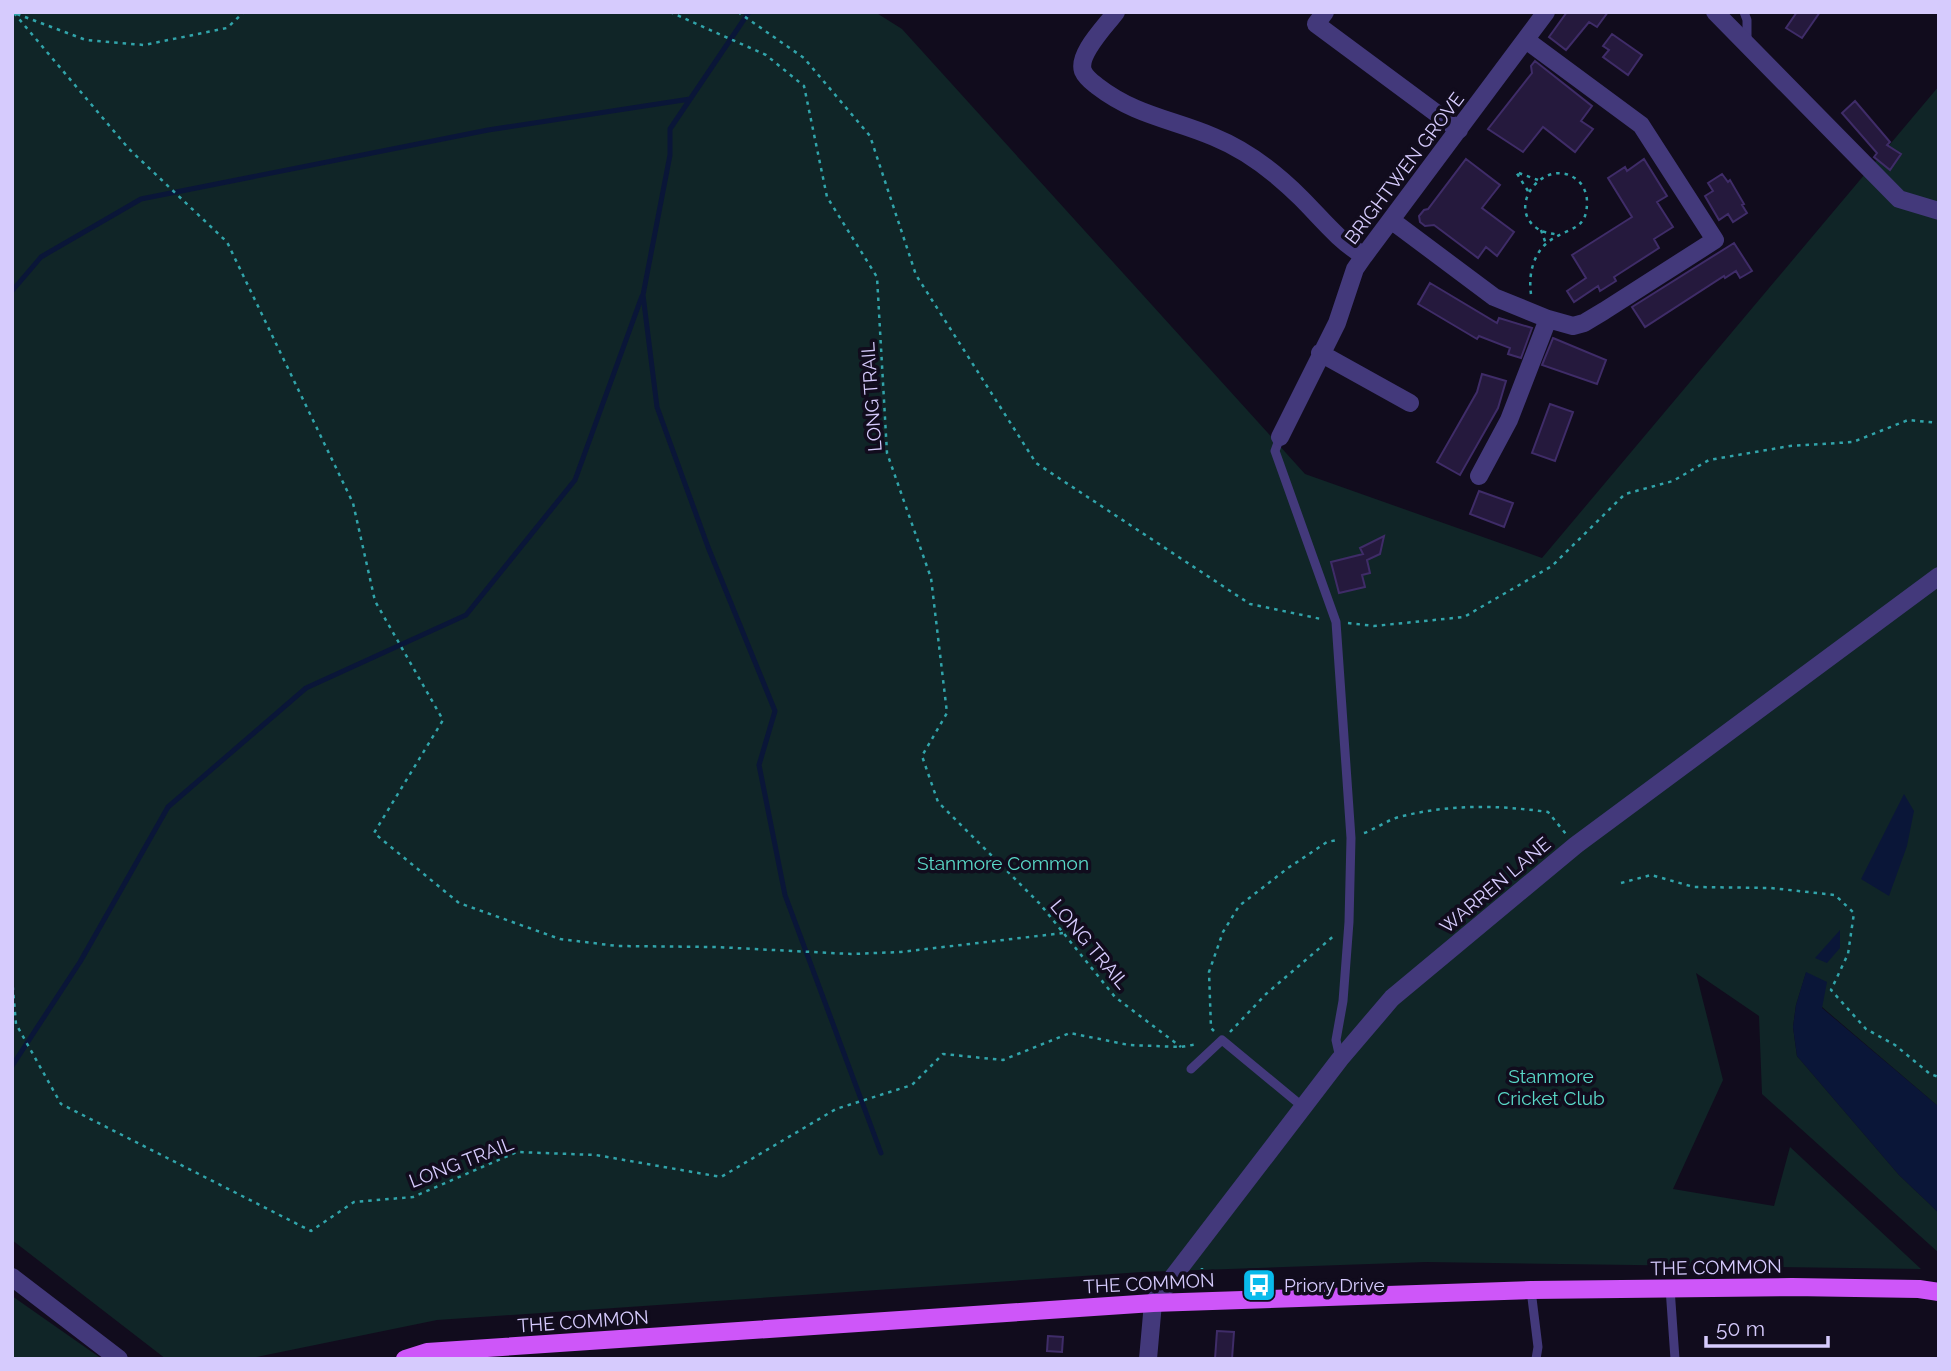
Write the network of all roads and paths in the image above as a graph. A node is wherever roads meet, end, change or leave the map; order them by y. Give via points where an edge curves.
1 (244, 12) edge
2 (670, 12) edge
3 (738, 12) edge
4 (1116, 12) edge
5 (1325, 12) edge
6 (1546, 12) edge
7 (1715, 12) edge
8 (1744, 12) edge
9 (13, 14) edge
10 (752, 22) dead end
11 (1526, 40) junction
12 (1748, 45) junction
13 (1459, 130) junction
14 (1538, 180) junction
15 (1528, 192) junction
16 (1939, 211) edge
17 (1391, 220) junction
18 (1540, 230) junction
19 (1558, 235) junction
20 (1546, 244) junction
21 (1364, 256) junction
22 (1528, 311) junction
23 (1548, 319) junction
24 (1320, 353) junction
25 (1410, 403) dead end
26 (1280, 437) joint
27 (1479, 476) dead end
28 (1939, 576) edge
29 (1621, 883) dead end
30 (1349, 922) junction
31 (1063, 933) junction
32 (12, 978) edge
33 (1222, 1040) junction
34 (1340, 1059) junction
35 (1191, 1069) dead end
36 (1939, 1077) edge
37 (1303, 1107) junction
38 (12, 1277) edge
39 (1670, 1288) junction
40 (1531, 1290) junction
41 (1939, 1292) edge
42 (1153, 1303) junction
43 (119, 1359) edge
44 (405, 1359) edge
45 (1148, 1359) edge
46 (1536, 1359) edge
47 (1675, 1359) edge

1 - 9 path via 227,27 144,45 86,40
2 - 31 path, LONG TRAIL via 766,55 804,86 827,197 877,277 887,453 931,578 947,713 922,756 938,802
3 - 10 path
4 - 21 street via 1082,59 1088,79 1133,108 1214,137 1256,161
5 - 13 street via 1316,23
6 - 11 street, BRIGHTWEN GROVE
7 - 12 street
8 - 12 lane
9 - 31 path via 130,149 227,242 354,503 376,601 443,720 374,833 459,903 560,939 617,946 851,954
11 - 13 street, BRIGHTWEN GROVE
11 - 23 street via 1641,125 1715,240 1584,323 1573,326
12 - 16 street via 1899,199
13 - 17 street, BRIGHTWEN GROVE
14 - 15 path
14 - 15 path via 1516,172
14 - 19 path via 1552,174 1570,175 1586,194 1583,220 1570,232
15 - 18 path via 1527,213
17 - 21 street, BRIGHTWEN GROVE
17 - 22 street via 1494,297
18 - 19 path
18 - 20 path
19 - 20 path
20 - 22 path via 1532,266
21 - 24 street, BRIGHTWEN GROVE
22 - 23 street
23 - 27 street via 1509,420
24 - 25 street
24 - 26 street, BRIGHTWEN GROVE
26 - 30 lane via 1275,451 1336,622 1350,838
28 - 34 street, WARREN LANE via 1576,845 1392,998
29 - 36 path via 1651,875 1693,887 1835,895 1854,914 1848,954 1831,990 1866,1029
30 - 33 path via 1266,994
30 - 34 lane via 1336,1040
31 - 32 path, LONG TRAIL via 1115,997 1181,1047 1129,1045 1070,1033 1003,1060 943,1054 912,1085 836,1109 721,1177 596,1155 517,1152 413,1197 354,1202 311,1231 61,1104 16,1024
33 - 35 lane
33 - 37 lane
34 - 37 street, WARREN LANE
37 - 42 street, WARREN LANE
38 - 43 street
39 - 40 main road, THE COMMON
39 - 41 main road, THE COMMON
39 - 47 lane
40 - 42 main road, THE COMMON
40 - 46 lane
42 - 44 main road, THE COMMON via 427,1352
42 - 45 street

